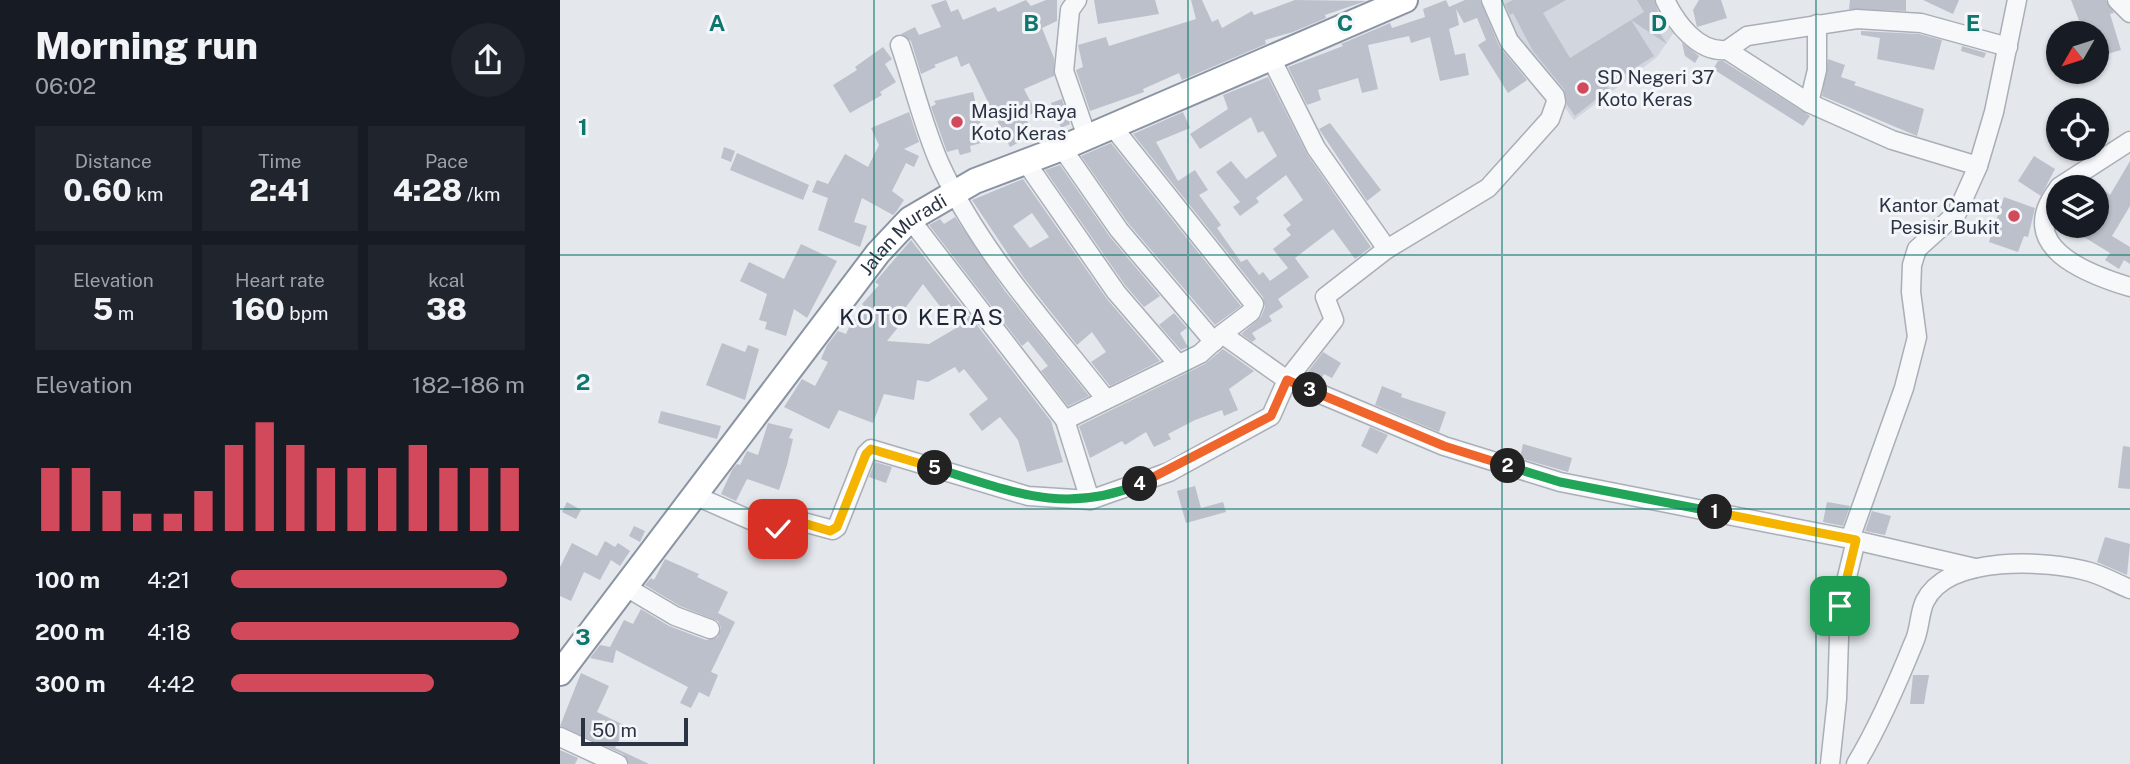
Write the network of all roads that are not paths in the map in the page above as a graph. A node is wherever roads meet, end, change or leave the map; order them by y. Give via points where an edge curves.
1 (1077, 0) edge
2 (1405, 0) edge
3 (1492, 0) edge
4 (1665, 0) edge
5 (2017, 0) edge
6 (2117, 0) edge
7 (2130, 13) edge
8 (1817, 24) junction
9 (900, 45) dead end
10 (2008, 47) junction
11 (1727, 50) junction
12 (1271, 58) junction
13 (1809, 103) junction
14 (1112, 126) junction
15 (1087, 137) junction
16 (2130, 141) edge
17 (1062, 148) junction
18 (1025, 161) junction
19 (1978, 166) junction
20 (2079, 175) edge
21 (954, 191) junction
22 (2046, 209) edge
23 (910, 219) junction
24 (2046, 234) edge
25 (2047, 238) edge
26 (1387, 250) junction
27 (2130, 287) edge
28 (1218, 338) junction
29 (1178, 364) junction
30 (1287, 380) junction
31 (1105, 398) junction
32 (1065, 420) junction
33 (696, 496) junction
34 (1090, 500) junction
35 (1853, 539) junction
36 (1975, 568) junction
37 (626, 587) junction
38 (2130, 589) edge
39 (710, 629) dead end
40 (560, 673) edge
41 (560, 737) edge
42 (618, 764) edge
43 (1830, 764) edge
44 (1856, 764) edge

1 - 15 street via 1070,9 1064,71
2 - 12 highway, Jalan Muradi
3 - 26 street via 1509,41 1555,96 1550,119 1488,188
4 - 11 street via 1685,32 1716,51
5 - 10 street
6 - 7 street
8 - 10 street via 1857,19 1922,23
8 - 11 street via 1747,36
8 - 13 street via 1817,70
9 - 21 street
10 - 19 street
11 - 13 street
12 - 14 highway, Jalan Muradi
12 - 26 street via 1316,148
13 - 19 street via 1892,140
14 - 15 highway, Jalan Muradi
14 - 28 street via 1254,304 1251,312
15 - 17 highway, Jalan Muradi
16 - 20 street
17 - 18 highway, Jalan Muradi
17 - 28 street via 1119,230
18 - 21 highway, Jalan Muradi
18 - 29 street via 1116,292
19 - 35 street via 1957,213 1917,249 1911,292 1917,337 1905,388
21 - 23 highway, Jalan Muradi
21 - 31 street via 987,246
22 - 24 street
23 - 32 street
23 - 33 highway, Jalan Muradi via 878,253
25 - 27 street via 2055,251 2104,279
26 - 30 street via 1325,297 1334,320
28 - 29 street via 1200,354
28 - 30 street
29 - 31 street
30 - 34 street via 1271,416 1169,472
30 - 35 street via 1444,446 1560,482
31 - 32 street
32 - 34 street
33 - 34 street via 771,529 778,529 788,518 832,530 871,449 1028,496
33 - 37 highway, Jalan Muradi
35 - 36 street
35 - 43 street via 1840,606
36 - 38 street via 2062,567 2091,572
36 - 44 street via 1938,584 1925,601 1915,640 1887,707
37 - 39 street via 675,616
37 - 40 highway, Jalan Muradi
41 - 42 street

